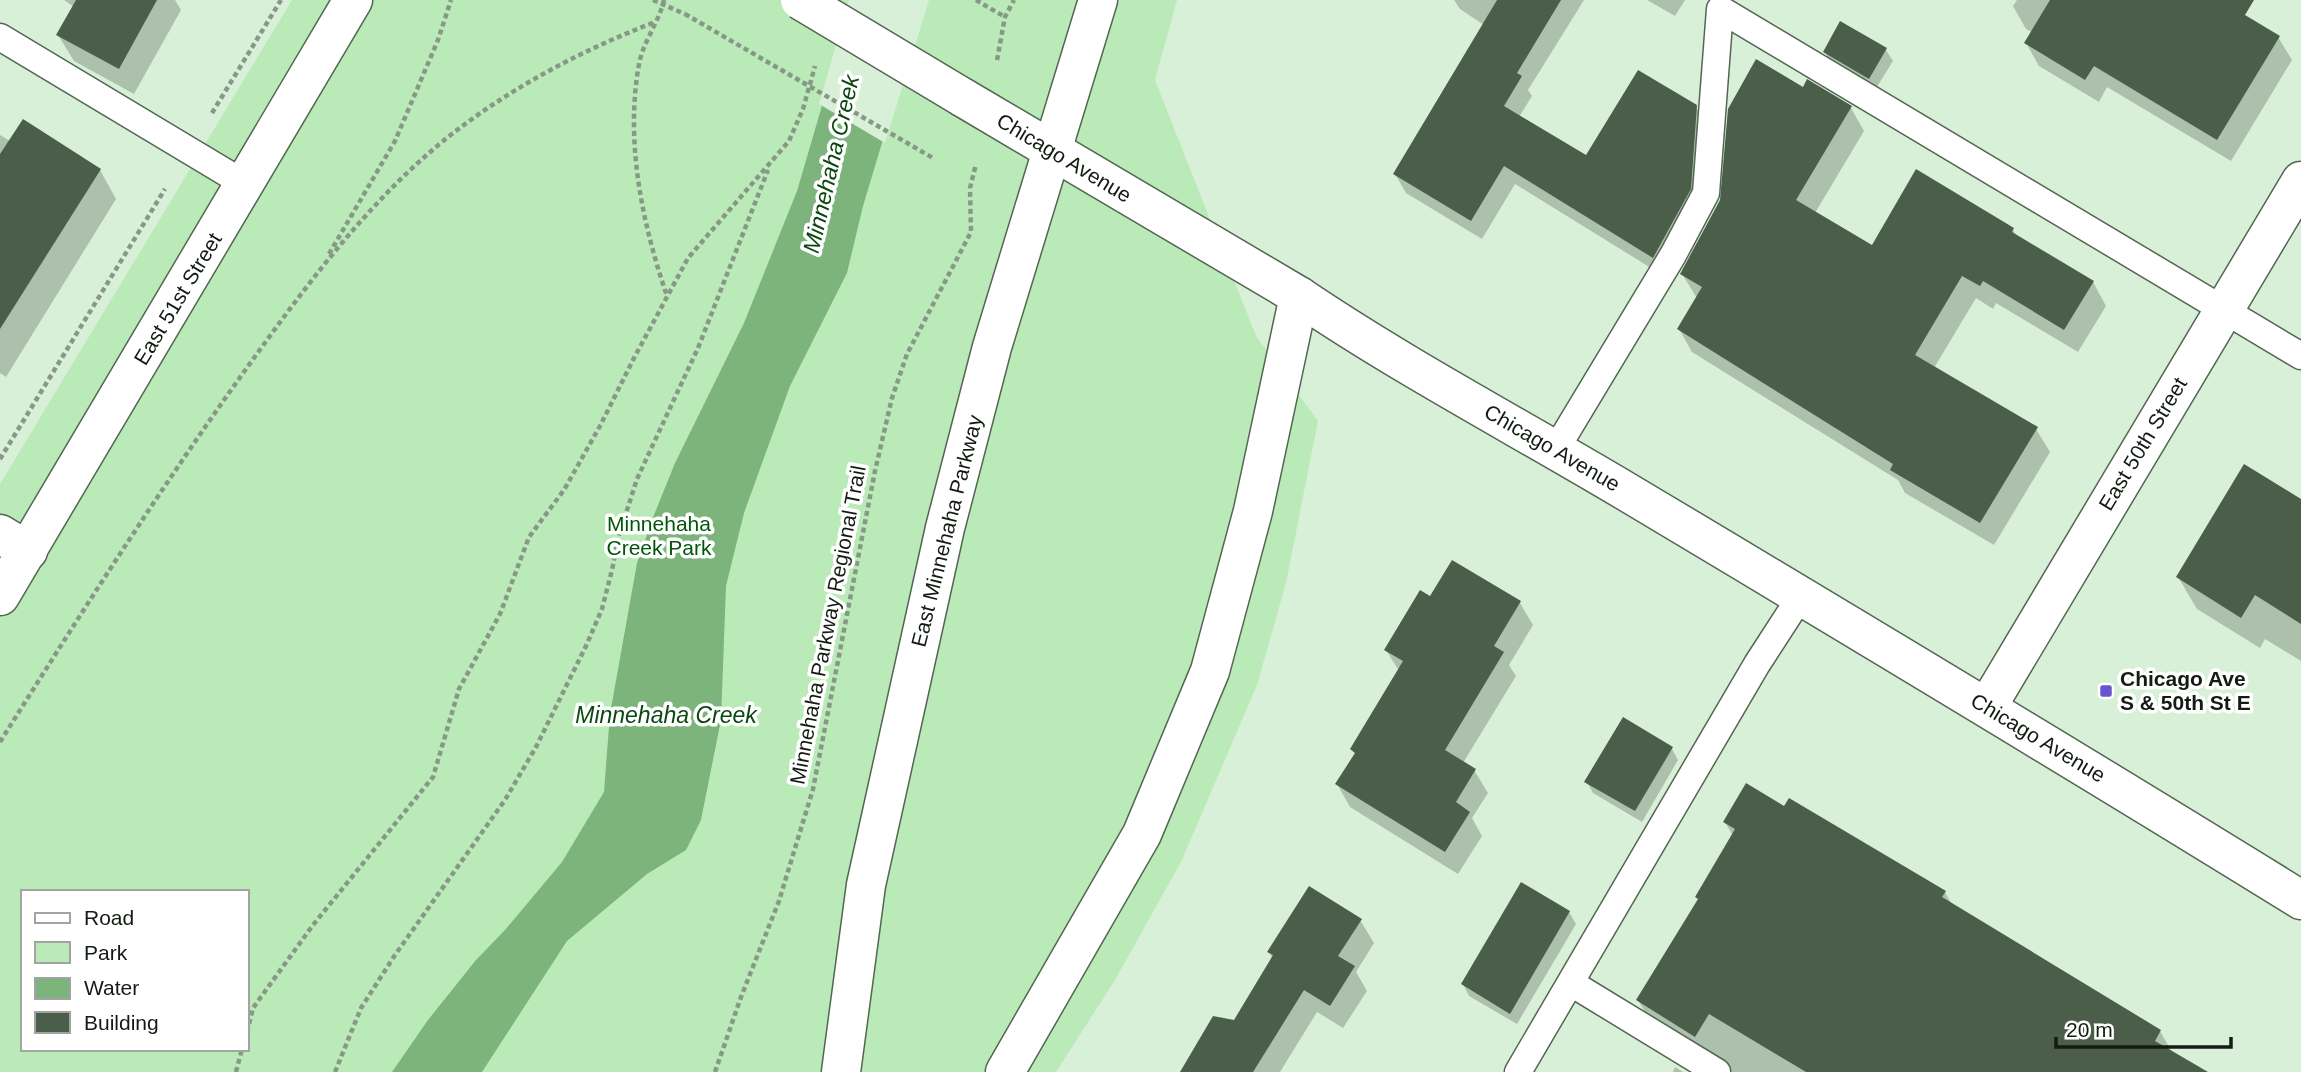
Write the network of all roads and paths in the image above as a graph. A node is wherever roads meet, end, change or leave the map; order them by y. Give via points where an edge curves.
1 (281, 0) edge
2 (353, 0) edge
3 (452, 0) edge
4 (653, 0) edge
5 (800, 0) edge
6 (976, 0) edge
7 (1014, 0) edge
8 (1098, 0) edge
9 (664, 2) edge
10 (1720, 4) edge
11 (655, 22) junction
12 (0, 37) edge
13 (816, 60) dead end
14 (189, 150) junction
15 (1053, 150) junction
16 (933, 158) dead end
17 (769, 166) junction
18 (2301, 181) edge
19 (245, 184) junction
20 (970, 188) dead end
21 (325, 261) junction
22 (1299, 296) junction
23 (667, 297) junction
24 (2224, 310) junction
25 (2301, 356) edge
26 (1556, 449) junction
27 (0, 459) edge
28 (14, 543) edge
29 (0, 596) edge
30 (1801, 596) junction
31 (1987, 707) junction
32 (0, 742) edge
33 (2301, 900) edge
34 (1571, 983) junction
35 (248, 1028) edge
36 (241, 1051) edge
37 (842, 1071) edge
38 (236, 1072) edge
39 (335, 1072) edge
40 (715, 1072) edge
41 (1005, 1072) edge
42 (1518, 1072) edge
43 (1717, 1072) edge

1 - 14 path
2 - 19 street, East 51st Street
3 - 21 path via 395,141
4 - 9 path
5 - 15 street, Chicago Avenue, bridge
6 - 7 path via 1005,17
8 - 15 street, East Minnehaha Parkway
9 - 11 path
9 - 16 path, bridge
10 - 24 lane
10 - 26 lane via 1706,193
11 - 21 path via 573,56 480,114 410,170
11 - 23 path via 639,62 637,167 642,213
12 - 14 lane
13 - 17 path via 789,141
14 - 19 lane
14 - 27 path
15 - 22 street, Chicago Avenue
15 - 37 street, East Minnehaha Parkway via 992,346 945,528 866,884
17 - 23 path via 688,258
17 - 39 path via 698,348 637,479 601,609 586,646 505,800 361,1009
18 - 24 street, East 50th Street
19 - 28 street, East 51st Street
20 - 40 path, Minnehaha Parkway Regional Trail via 971,232 906,354 892,398 813,789 779,901
21 - 32 path via 178,465
22 - 26 street, Chicago Avenue
22 - 41 street via 1253,511 1210,671 1142,834
23 - 35 path via 564,490 529,537 500,614 459,689 433,777 313,925 253,1008
24 - 25 lane
24 - 31 street, East 50th Street
26 - 30 street, Chicago Avenue
28 - 29 street, East 51st Street
30 - 31 street, Chicago Avenue
30 - 34 lane
31 - 33 street, Chicago Avenue
34 - 42 lane
34 - 43 lane
36 - 38 path

